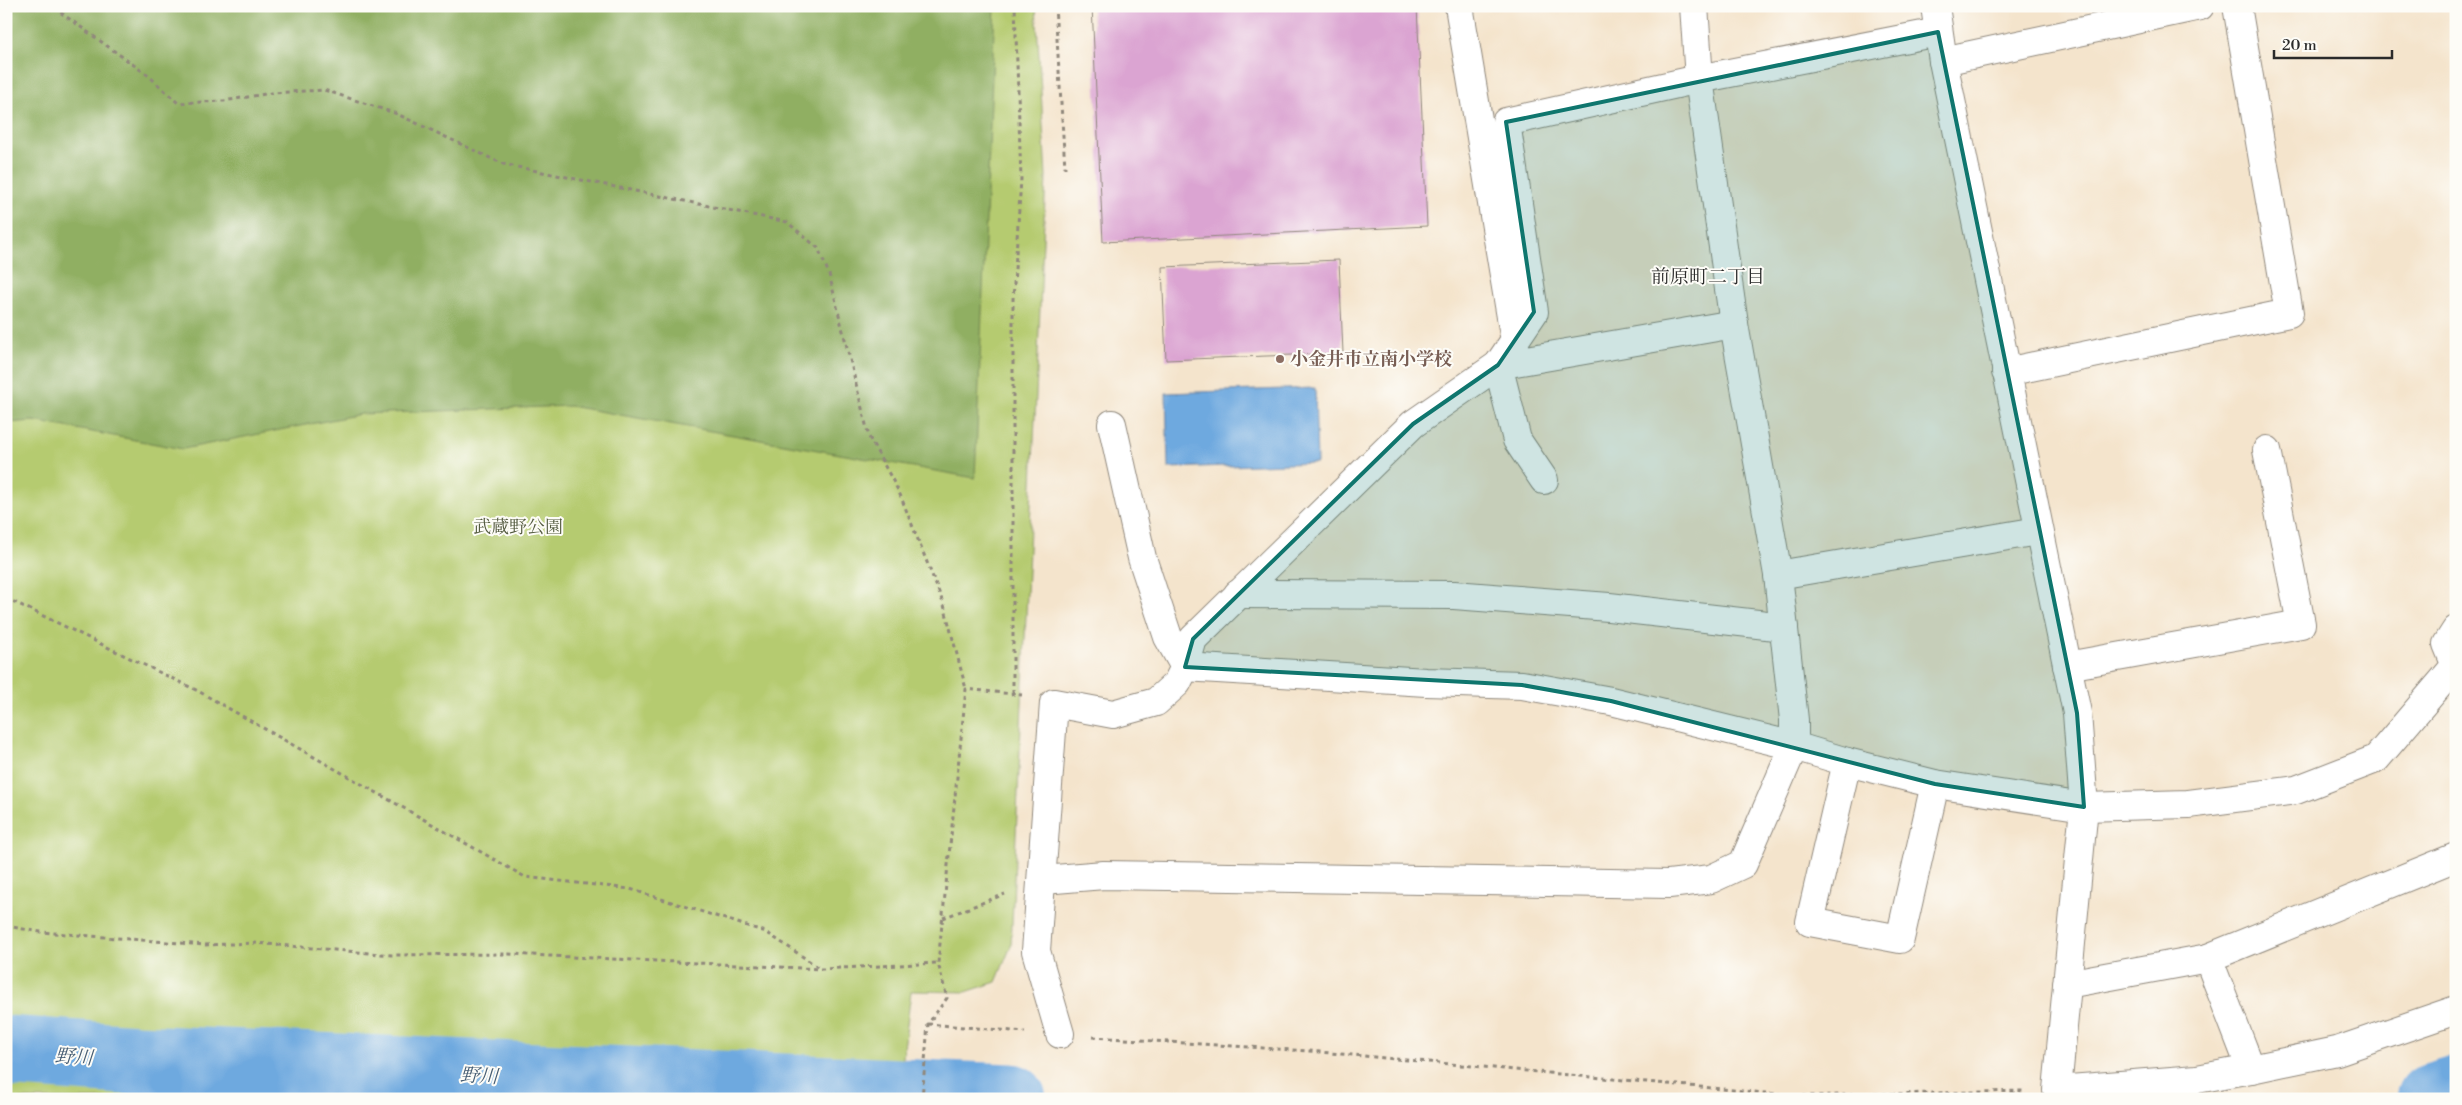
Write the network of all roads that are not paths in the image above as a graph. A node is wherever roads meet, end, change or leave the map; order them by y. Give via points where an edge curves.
1 (1459, 6) edge
2 (1694, 6) edge
3 (2200, 6) edge
4 (2237, 6) edge
5 (1936, 19) edge
6 (1943, 61) junction
7 (1699, 79) junction
8 (1734, 324) junction
9 (1515, 341) junction
10 (1498, 365) junction
11 (2006, 372) junction
12 (1112, 424) dead end
13 (2267, 450) dead end
14 (1544, 480) dead end
15 (2038, 532) junction
16 (1778, 576) junction
17 (1238, 594) junction
18 (1784, 627) junction
19 (2456, 630) edge
20 (2067, 666) junction
21 (2456, 666) edge
22 (1185, 667) junction
23 (1794, 746) junction
24 (1847, 762) junction
25 (1935, 784) junction
26 (2084, 807) junction
27 (2456, 857) edge
28 (1043, 880) junction
29 (2208, 958) junction
30 (2066, 984) junction
31 (2456, 1010) edge
32 (1060, 1034) road end
33 (2251, 1068) junction

1 - 9 street
2 - 7 street
3 - 6 street
4 - 11 street via 2289,314
5 - 6 street
5 - 7 street
6 - 11 street
7 - 8 street
7 - 9 street via 1506,122 1534,312
8 - 10 street
8 - 16 street
9 - 10 street
10 - 14 street via 1518,440
10 - 17 street via 1412,424
11 - 15 street
12 - 22 street via 1142,558 1168,637
13 - 20 street via 2301,624
15 - 16 street
15 - 20 street
16 - 18 street
17 - 18 street via 1454,595 1609,607
17 - 22 street via 1193,639
18 - 23 street
19 - 21 street via 2447,644
20 - 26 street via 2077,713
21 - 26 street via 2376,759 2296,790 2188,804
22 - 23 street via 1522,685 1611,702
22 - 28 street via 1177,682 1156,702 1113,714 1054,703
23 - 24 street
23 - 28 street via 1743,864 1712,879 1669,884 1104,875
24 - 25 street
24 - 25 street via 1810,922 1900,939
25 - 26 street
26 - 30 street
27 - 29 street
28 - 32 street via 1036,952
29 - 30 street
29 - 33 street
30 - 33 street via 2057,1090 2197,1079
31 - 33 street via 2337,1051

